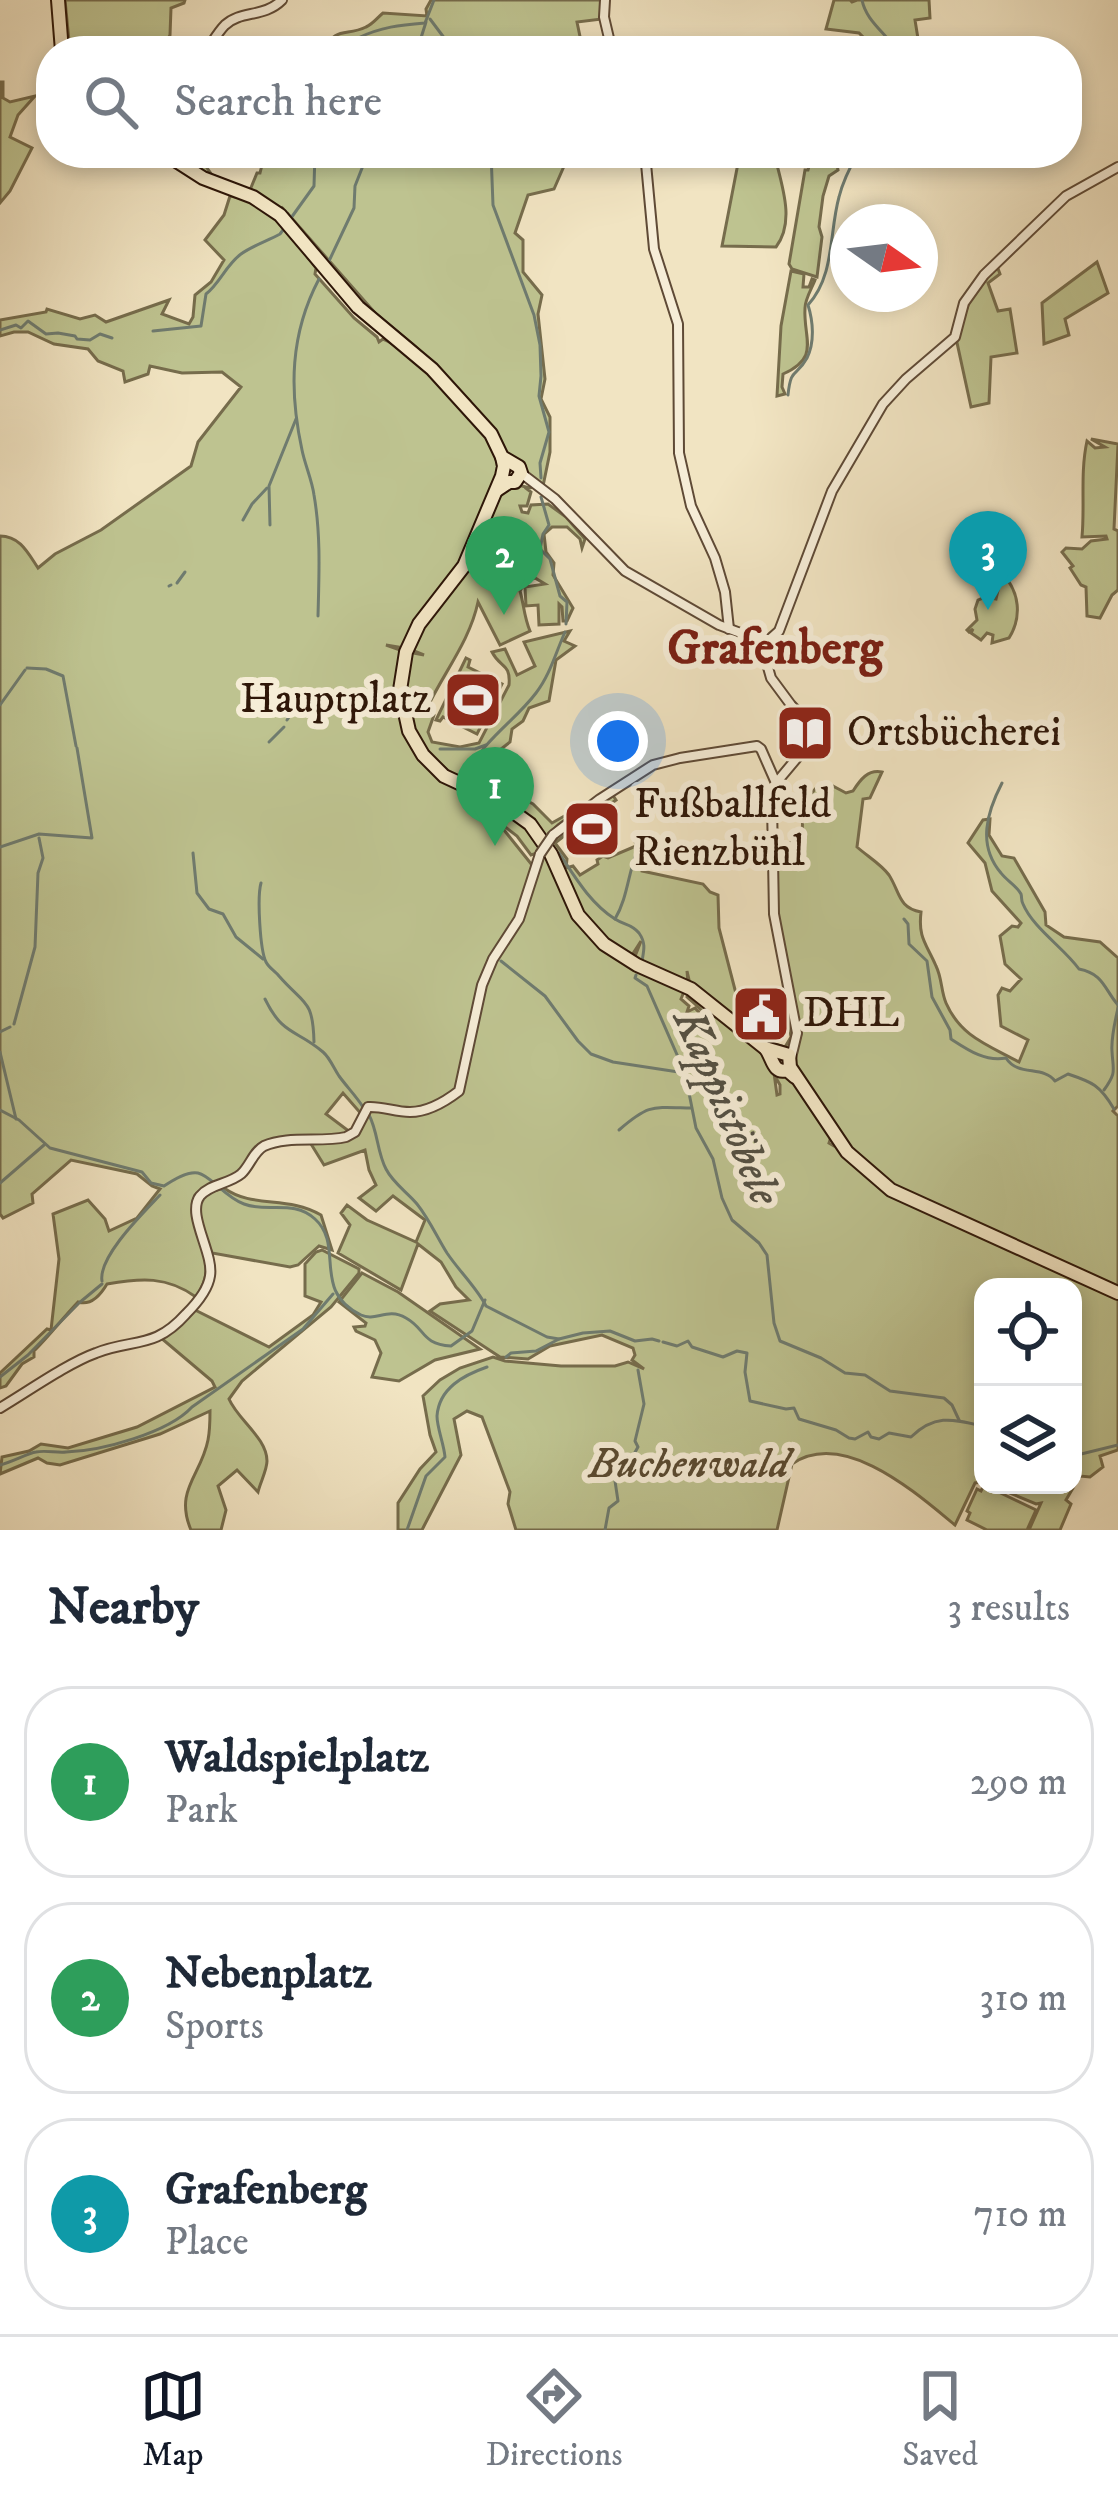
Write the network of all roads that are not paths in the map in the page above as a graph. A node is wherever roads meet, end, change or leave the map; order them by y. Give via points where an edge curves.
1 (58, 0) edge
2 (282, 0) edge
3 (604, 0) edge
4 (61, 36) edge
5 (217, 36) edge
6 (609, 36) edge
7 (1118, 167) edge
8 (187, 168) edge
9 (647, 168) edge
10 (512, 472) junction
11 (729, 629) junction
12 (762, 646) junction
13 (776, 783) junction
14 (785, 1060) junction
15 (1118, 1293) edge
16 (0, 1408) edge

1 - 4 main road
2 - 5 street via 233,19
3 - 6 street
7 - 12 street via 1066,196 984,275 964,303 957,333 883,404 826,506 779,631
8 - 10 main road via 280,215 358,307 465,404
9 - 11 street via 655,249 680,340 679,453 725,592
10 - 11 street via 555,499 625,571
10 - 14 main road via 464,566 406,652 400,690 409,731 445,776 530,824 578,915 604,944 687,986
11 - 12 street
12 - 13 street via 772,680 815,730
13 - 14 street via 773,905 797,1033
13 - 16 street, bridge via 760,747 680,758 653,765 553,835 482,985 459,1091 412,1113 368,1107 346,1138 264,1146 239,1175 201,1195 196,1208 211,1273 187,1314 146,1343 91,1354
14 - 15 main road via 847,1152 891,1190

